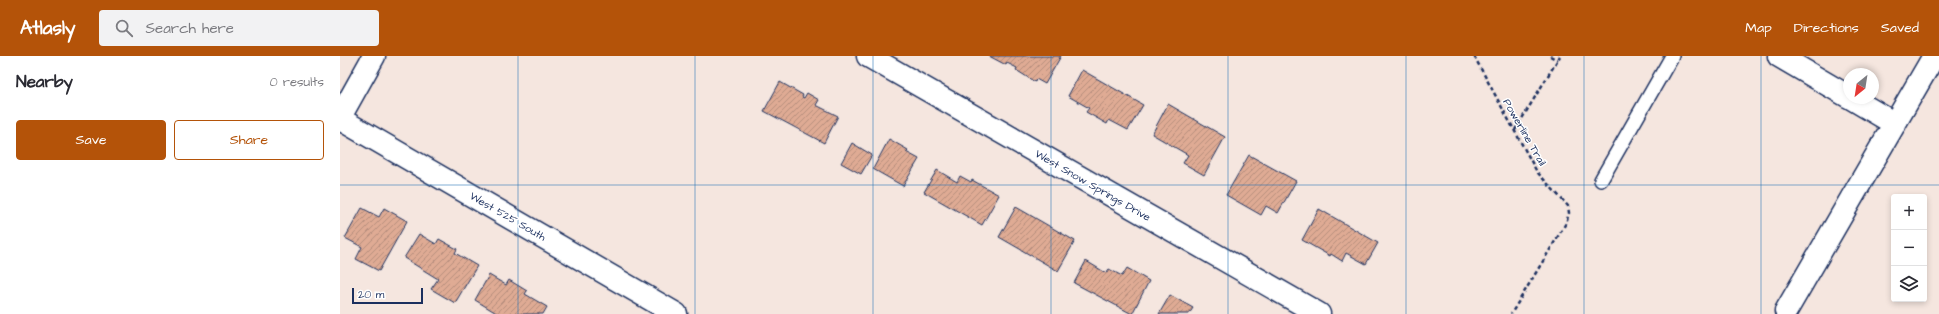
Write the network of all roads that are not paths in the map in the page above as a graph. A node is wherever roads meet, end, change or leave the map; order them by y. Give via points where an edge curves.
1 (374, 56) edge
2 (868, 56) edge
3 (1672, 56) edge
4 (1779, 56) edge
5 (1934, 56) edge
6 (1843, 93) edge
7 (1862, 104) edge
8 (340, 118) edge
9 (1895, 124) junction
10 (1601, 180) dead end
11 (1786, 311) dead end
12 (676, 314) edge
13 (1319, 314) edge

1 - 8 street
2 - 13 street, West Snow Springs Drive
3 - 10 lane
4 - 6 street
5 - 9 street
7 - 9 street
8 - 12 street, West 525 South
9 - 11 street

